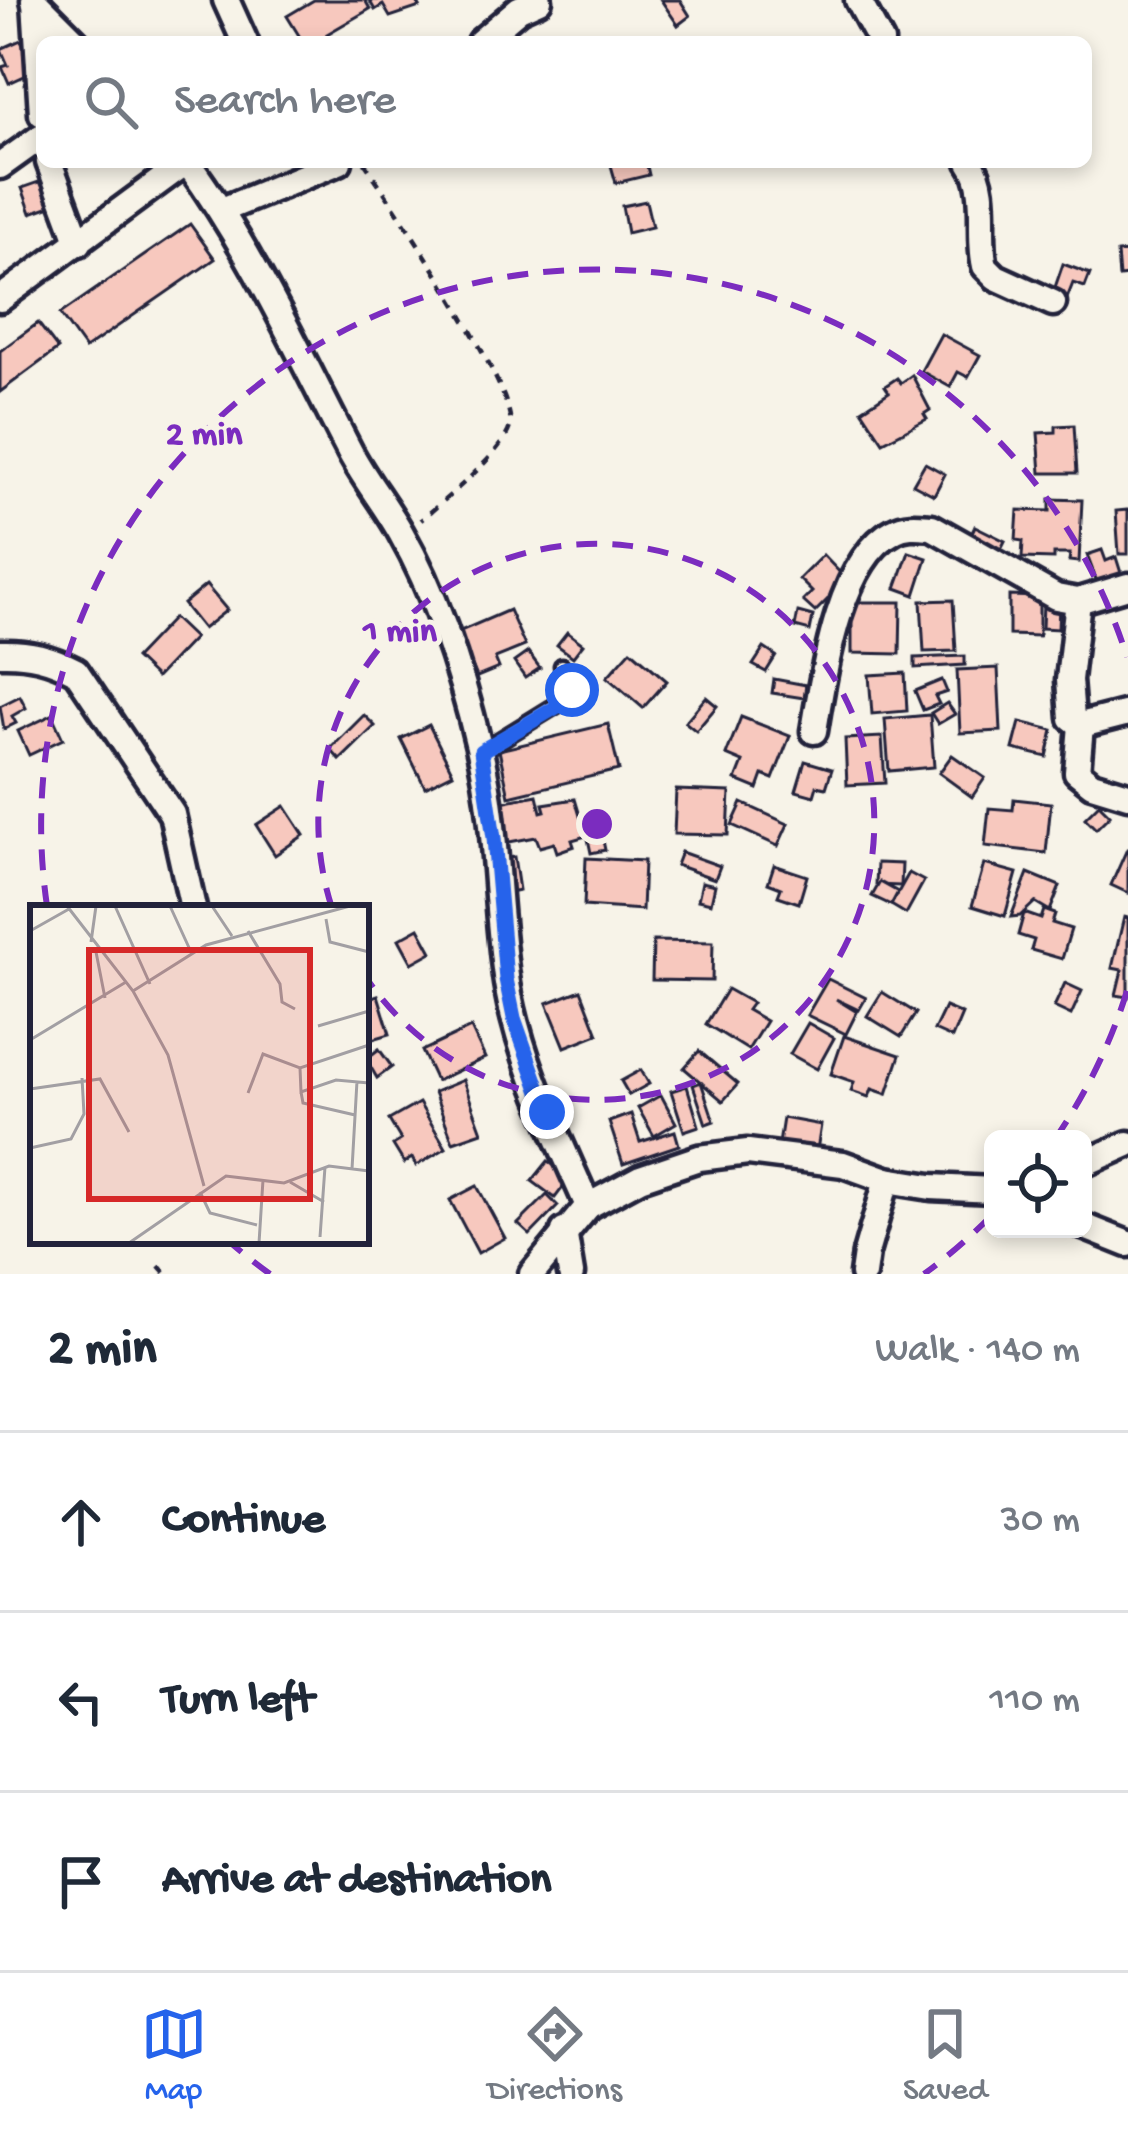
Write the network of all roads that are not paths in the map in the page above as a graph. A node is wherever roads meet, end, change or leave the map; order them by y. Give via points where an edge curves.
1 (34, 0) edge
2 (226, 0) edge
3 (858, 0) edge
4 (524, 3) edge
5 (37, 36) edge
6 (70, 36) edge
7 (242, 36) edge
8 (487, 36) edge
9 (878, 36) edge
10 (36, 140) edge
11 (0, 166) edge
12 (51, 168) edge
13 (178, 168) edge
14 (190, 168) edge
15 (309, 168) edge
16 (974, 168) edge
17 (222, 210) junction
18 (79, 243) junction
19 (0, 299) edge
20 (1052, 303) dead end
21 (1128, 586) edge
22 (1078, 601) junction
23 (0, 653) edge
24 (562, 666) dead end
25 (1128, 713) edge
26 (1081, 725) junction
27 (814, 730) dead end
28 (481, 751) junction
29 (1128, 795) edge
30 (193, 905) edge
31 (1128, 1144) edge
32 (1092, 1161) edge
33 (887, 1180) junction
34 (984, 1189) edge
35 (588, 1206) junction
36 (1092, 1230) edge
37 (564, 1231) junction
38 (1128, 1244) edge
39 (532, 1274) edge
40 (571, 1274) edge
41 (863, 1274) edge

1 - 5 street
1 - 6 street
2 - 7 street
3 - 9 street
4 - 8 street
10 - 11 street
12 - 18 street
13 - 18 street
14 - 17 street
15 - 17 street
16 - 20 street via 985,266
17 - 28 street via 351,454 403,535
18 - 19 street
21 - 22 street
22 - 26 street via 1070,680 1072,718
22 - 27 street via 1056,597 932,527 891,532 872,550 830,631
23 - 30 street via 54,659 76,671 172,814
24 - 28 lane via 568,698
25 - 26 street
26 - 29 street via 1077,772
28 - 35 street via 514,1018
31 - 32 street
33 - 34 street
33 - 35 street via 842,1164 748,1152 640,1178
33 - 41 street
35 - 37 street
36 - 38 street
37 - 39 street
37 - 40 street

